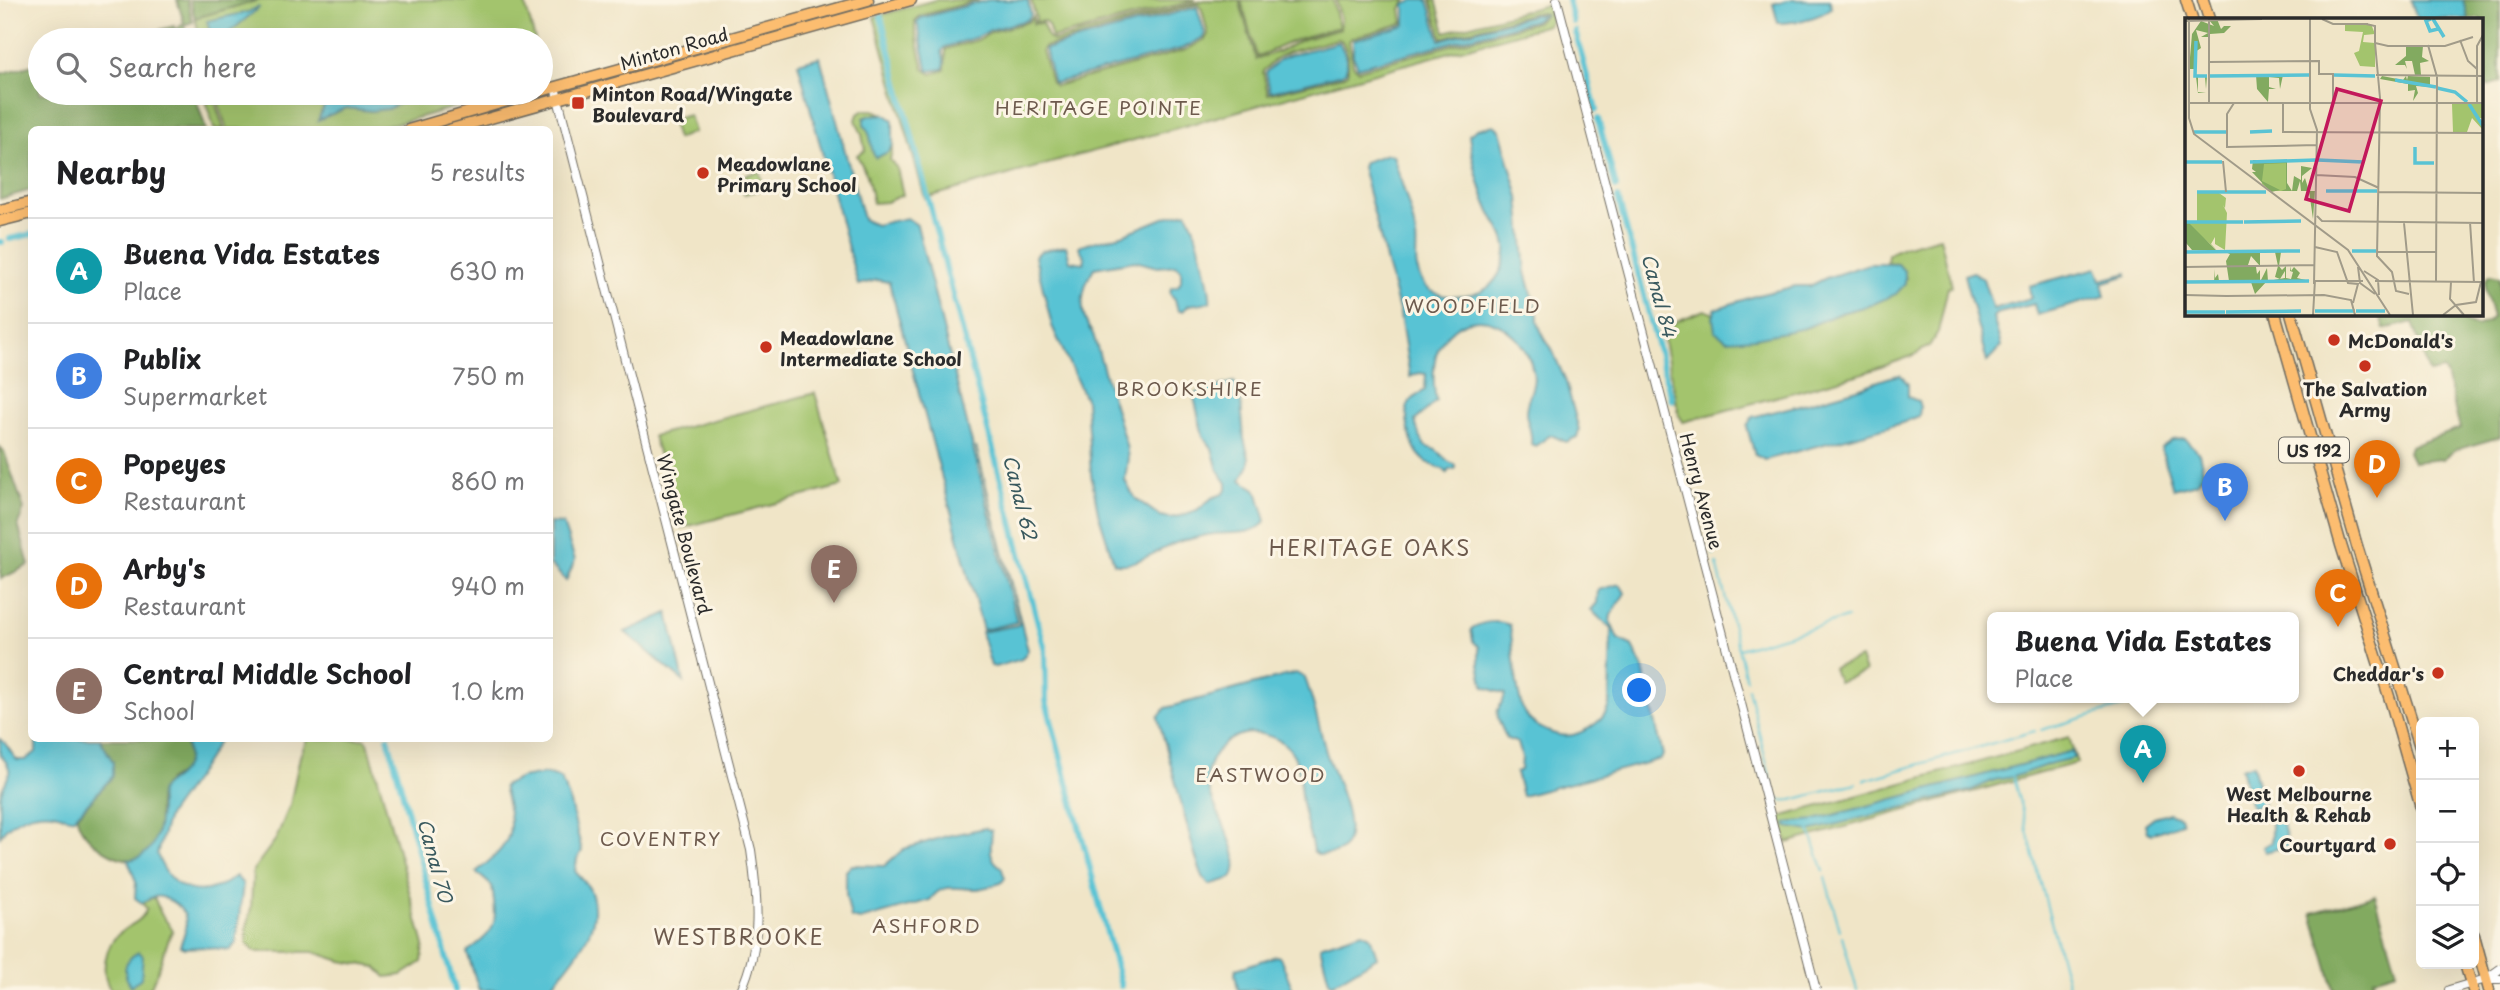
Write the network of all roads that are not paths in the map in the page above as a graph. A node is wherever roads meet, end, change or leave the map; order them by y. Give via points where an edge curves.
1 (867, 0) edge
2 (911, 0) edge
3 (1557, 0) edge
4 (2186, 0) edge
5 (2203, 0) edge
6 (2192, 18) edge
7 (2208, 18) edge
8 (553, 92) edge
9 (556, 92) junction
10 (553, 93) edge
11 (493, 105) edge
12 (519, 105) edge
13 (422, 126) edge
14 (458, 126) edge
15 (28, 203) edge
16 (0, 210) edge
17 (28, 213) edge
18 (0, 221) edge
19 (2276, 315) edge
20 (2293, 319) edge
21 (2288, 361) junction
22 (2310, 379) junction
23 (2366, 626) junction
24 (2389, 644) junction
25 (2372, 646) junction
26 (2396, 668) junction
27 (2416, 734) edge
28 (2416, 771) edge
29 (2479, 952) edge
30 (2467, 969) edge
31 (2500, 969) edge
32 (2500, 979) edge
33 (2488, 984) edge
34 (2472, 987) edge
35 (741, 990) edge
36 (1816, 990) edge
37 (2449, 990) edge

1 - 9 main road, Minton Road
2 - 9 main road, Minton Road
3 - 36 street, Henry Avenue
4 - 6 main road
5 - 7 main road
8 - 9 main road, Minton Road
9 - 10 main road, Minton Road
9 - 35 street, Wingate Boulevard via 751,850 758,897 755,946
11 - 13 main road
12 - 14 main road, Minton Road
15 - 16 main road
17 - 18 main road
19 - 21 main road, US 192
20 - 22 main road, US 192
21 - 22 main road via 2295,362
21 - 23 main road, US 192
22 - 24 main road, US 192
23 - 24 main road via 2376,639
23 - 25 main road, US 192
24 - 26 main road, US 192
25 - 26 main road via 2386,653
25 - 28 main road, US 192 via 2407,759
26 - 27 main road, US 192
29 - 33 main road
30 - 34 main road
31 - 33 street
32 - 33 street
33 - 34 street
34 - 37 street

